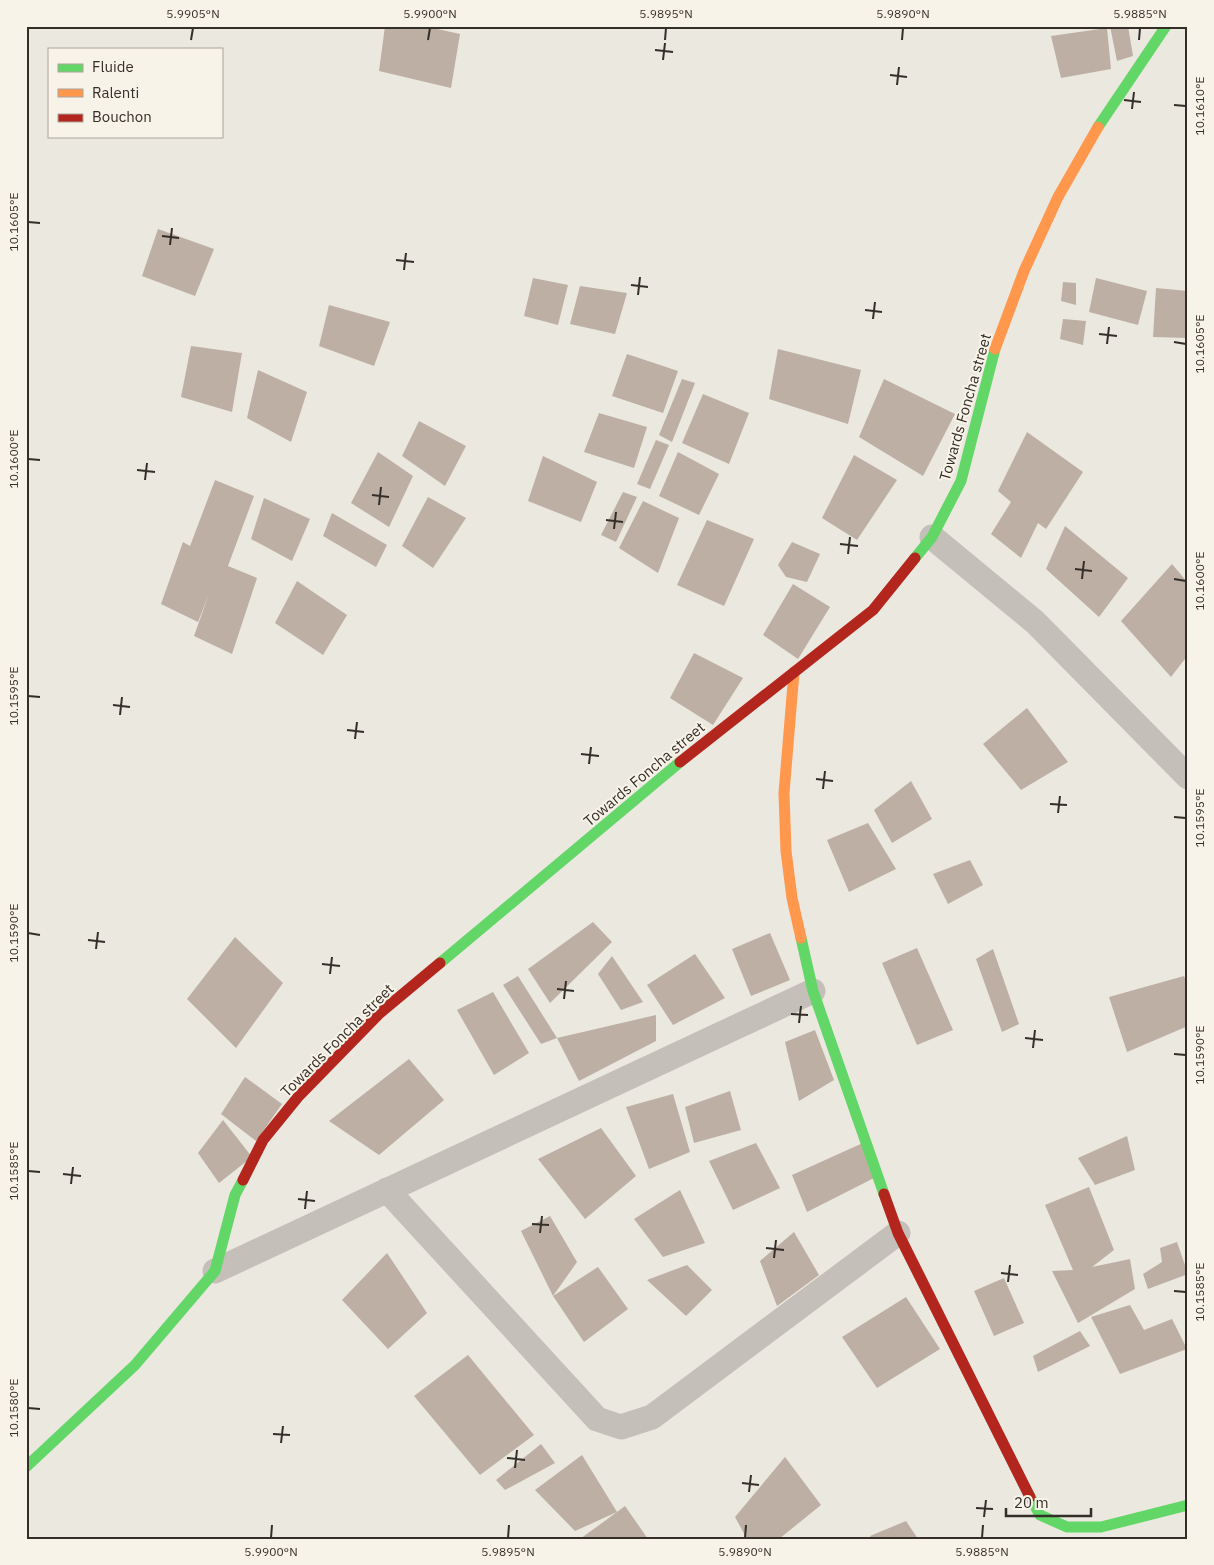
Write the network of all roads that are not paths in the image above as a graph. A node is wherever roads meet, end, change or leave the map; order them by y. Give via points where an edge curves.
1 (1166, 26) edge
2 (932, 537) junction
3 (794, 672) junction
4 (1188, 777) edge
5 (812, 991) junction
6 (387, 1190) junction
7 (898, 1233) junction
8 (215, 1271) junction
9 (26, 1467) edge
10 (1188, 1504) edge

1 - 2 street, Towards Foncha street via 1102,122 1054,205 1024,270 996,347 962,481
2 - 3 street, Towards Foncha street via 873,610
2 - 4 street via 1035,622
3 - 5 street via 784,793 786,851 792,898
3 - 8 street, Towards Foncha street via 678,764 380,1013 298,1097 263,1140 235,1195
5 - 6 street
5 - 7 street
6 - 7 street via 597,1419 621,1427 652,1418
6 - 8 street
7 - 10 street via 1040,1515 1066,1528 1101,1527
8 - 9 street, Towards Foncha street via 135,1366

